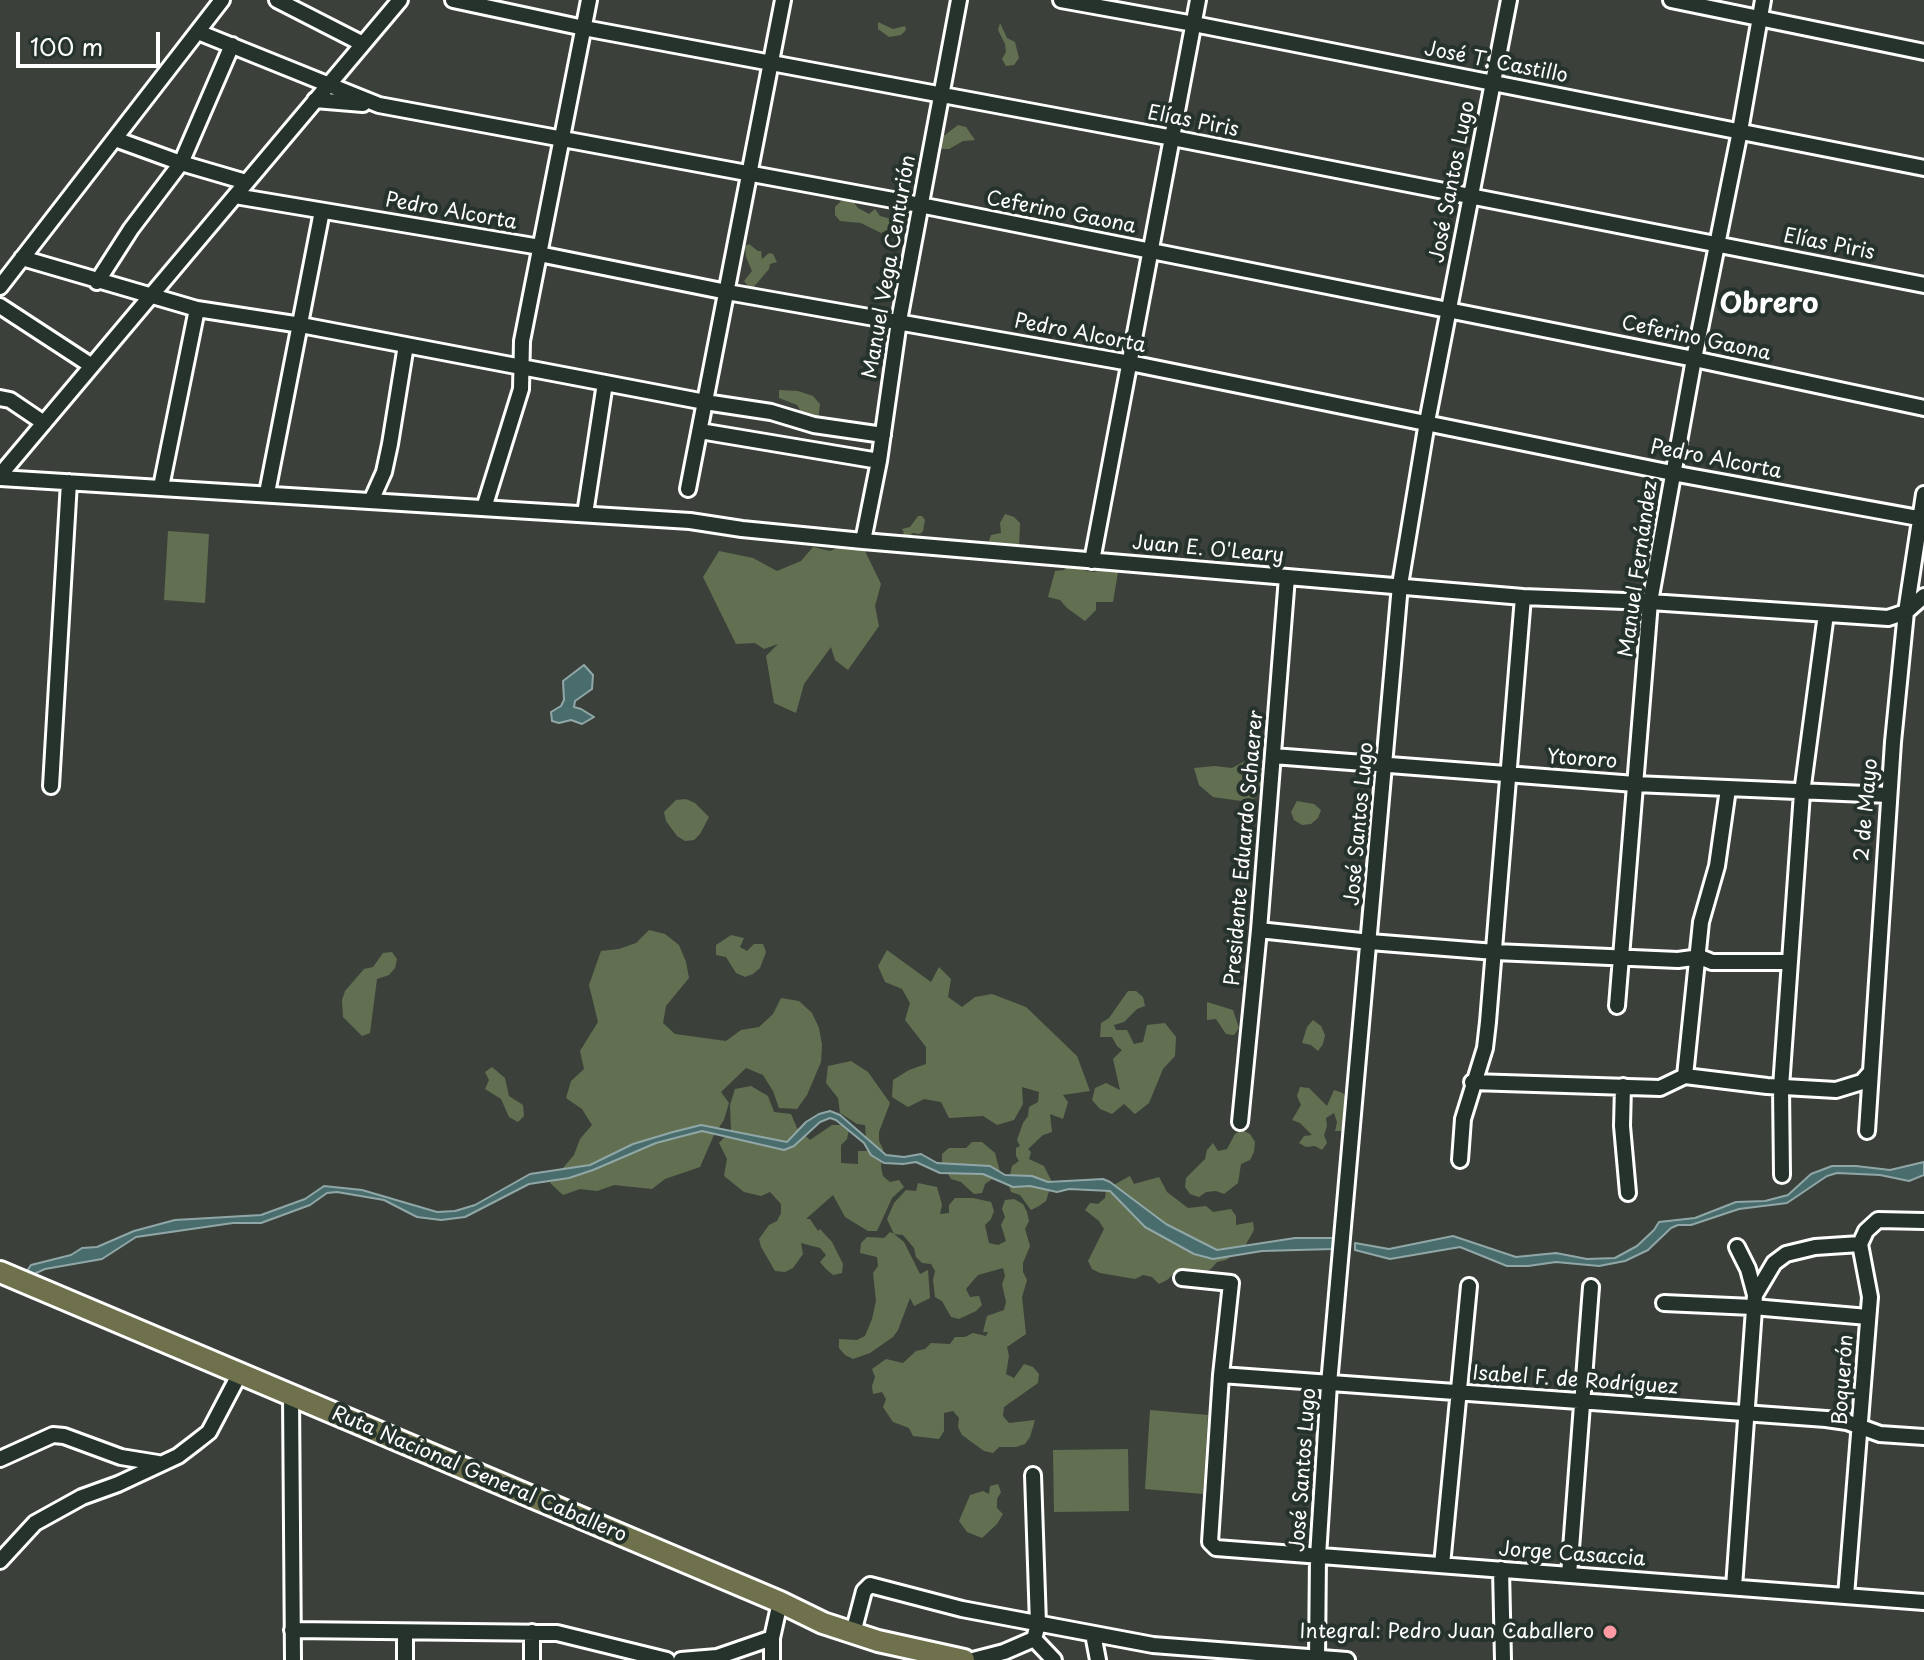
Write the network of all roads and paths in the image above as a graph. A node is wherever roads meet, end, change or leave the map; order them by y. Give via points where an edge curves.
1 (222, 0) edge
2 (277, 0) edge
3 (400, 0) edge
4 (453, 0) edge
5 (589, 0) edge
6 (783, 0) edge
7 (959, 0) edge
8 (1061, 0) edge
9 (1198, 0) edge
10 (1509, 0) edge
11 (1671, 0) edge
12 (1763, 0) edge
13 (1760, 17) junction
14 (1194, 24) junction
15 (584, 28) junction
16 (198, 32) junction
17 (363, 44) junction
18 (232, 45) junction
19 (1924, 52) edge
20 (771, 62) junction
21 (1492, 83) junction
22 (327, 86) junction
23 (941, 94) junction
24 (315, 100) junction
25 (379, 105) junction
26 (1740, 131) junction
27 (1173, 138) junction
28 (115, 139) junction
29 (561, 140) junction
30 (181, 163) junction
31 (1924, 168) edge
32 (750, 175) junction
33 (246, 182) junction
34 (235, 196) junction
35 (1472, 198) junction
36 (920, 205) junction
37 (322, 211) junction
38 (1715, 243) junction
39 (1152, 251) junction
40 (539, 254) junction
41 (22, 258) junction
42 (97, 282) junction
43 (1924, 285) edge
44 (0, 287) edge
45 (727, 292) junction
46 (150, 296) junction
47 (0, 306) edge
48 (197, 309) junction
49 (1449, 310) junction
50 (899, 321) junction
51 (301, 325) junction
52 (406, 345) junction
53 (1694, 359) junction
54 (1130, 363) junction
55 (92, 366) junction
56 (524, 366) junction
57 (605, 383) junction
58 (0, 398) edge
59 (705, 402) junction
60 (1924, 408) edge
61 (1427, 422) junction
62 (44, 423) junction
63 (700, 431) junction
64 (883, 435) junction
65 (879, 461) junction
66 (1672, 473) junction
67 (0, 476) edge
68 (69, 482) junction
69 (161, 487) junction
70 (688, 489) dead end
71 (267, 493) junction
72 (1924, 494) edge
73 (371, 501) junction
74 (484, 508) junction
75 (585, 514) junction
76 (1921, 519) edge
77 (863, 541) junction
78 (1092, 561) junction
79 (1287, 577) junction
80 (1400, 585) junction
81 (1924, 596) edge
82 (1523, 597) junction
83 (1650, 602) junction
84 (1906, 612) junction
85 (1826, 614) junction
86 (1273, 756) junction
87 (1384, 765) junction
88 (1508, 774) junction
89 (1635, 784) junction
90 (51, 786) dead end
91 (1728, 789) junction
92 (1802, 793) junction
93 (1889, 795) junction
94 (1259, 930) junction
95 (1370, 942) junction
96 (1495, 952) junction
97 (1700, 957) junction
98 (1621, 958) junction
99 (1790, 962) junction
100 (1617, 1006) dead end
101 (1870, 1073) junction
102 (1685, 1076) junction
103 (1472, 1082) junction
104 (1623, 1086) junction
105 (1781, 1087) junction
106 (1240, 1122) dead end
107 (1867, 1131) dead end
108 (1460, 1160) dead end
109 (1782, 1175) dead end
110 (1628, 1193) dead end
111 (1924, 1221) edge
112 (1860, 1244) junction
113 (1737, 1247) dead end
114 (0, 1272) edge
115 (1182, 1278) dead end
116 (1469, 1286) dead end
117 (1591, 1287) dead end
118 (1754, 1301) junction
119 (1664, 1303) dead end
120 (1868, 1317) junction
121 (240, 1373) junction
122 (1221, 1375) junction
123 (1329, 1384) junction
124 (1458, 1394) junction
125 (291, 1395) junction
126 (1584, 1402) junction
127 (1746, 1413) junction
128 (1860, 1427) junction
129 (1924, 1437) edge
130 (0, 1459) edge
131 (158, 1463) junction
132 (1033, 1475) dead end
133 (1318, 1556) junction
134 (0, 1561) edge
135 (1442, 1565) junction
136 (1501, 1569) junction
137 (1569, 1575) junction
138 (1734, 1587) junction
139 (1846, 1596) junction
140 (780, 1602) junction
141 (1924, 1602) edge
142 (1038, 1624) junction
143 (292, 1630) junction
144 (405, 1632) junction
145 (532, 1632) junction
146 (853, 1633) junction
147 (1093, 1634) junction
148 (772, 1638) junction
149 (1034, 1639) junction
150 (1317, 1659) edge
151 (293, 1660) edge
152 (405, 1660) edge
153 (532, 1660) edge
154 (667, 1660) edge
155 (681, 1660) edge
156 (772, 1660) edge
157 (964, 1660) edge
158 (973, 1660) edge
159 (1054, 1660) edge
160 (1098, 1660) edge
161 (1347, 1660) edge
162 (1503, 1660) edge

1 - 16 street
2 - 17 street
3 - 17 street
4 - 15 street, Elías Piris
5 - 15 street
6 - 20 street
7 - 23 street, Manuel Vega Centurión
8 - 14 street, José T. Castillo
9 - 14 street
10 - 21 street, José Santos Lugo
11 - 13 street
12 - 13 street, Manuel Fernández
13 - 19 street
13 - 26 street, Manuel Fernández
14 - 21 street, José T. Castillo
14 - 27 street
15 - 20 street, Elías Piris
15 - 29 street
16 - 18 street, Ceferino Gaona
16 - 28 street
17 - 22 street
18 - 22 street, Ceferino Gaona
18 - 30 street
20 - 23 street, Elías Piris
20 - 32 street
21 - 26 street, José T. Castillo
21 - 35 street, José Santos Lugo
22 - 24 street
22 - 25 street, Ceferino Gaona
23 - 27 street, Elías Piris
23 - 36 street, Manuel Vega Centurión
24 - 25 street
24 - 33 street
25 - 29 street, Ceferino Gaona
26 - 31 street, José T. Castillo
26 - 38 street, Manuel Fernández
27 - 35 street, Elías Piris
27 - 39 street
28 - 30 street
28 - 41 street
29 - 32 street, Ceferino Gaona
29 - 40 street
30 - 33 street
30 - 42 street
32 - 36 street, Ceferino Gaona
32 - 45 street
33 - 34 street
34 - 37 street, Pedro Alcorta
34 - 46 street
35 - 38 street, Elías Piris
35 - 49 street, José Santos Lugo
36 - 39 street, Ceferino Gaona
36 - 50 street, Manuel Vega Centurión
37 - 40 street, Pedro Alcorta via 540,247
37 - 51 street
38 - 43 street, Elías Piris
38 - 53 street, Manuel Fernández
39 - 49 street, Ceferino Gaona
39 - 54 street
40 - 45 street, Pedro Alcorta
40 - 56 street via 522,341
41 - 42 street
41 - 44 street
42 - 46 street
45 - 50 street, Pedro Alcorta
45 - 59 street
46 - 48 street
46 - 55 street
47 - 55 street
48 - 51 street
48 - 69 street
49 - 53 street, Ceferino Gaona
49 - 61 street, José Santos Lugo
50 - 54 street, Pedro Alcorta
50 - 64 street, Manuel Vega Centurión
51 - 52 street
51 - 71 street
52 - 56 street
52 - 73 street via 384,472
53 - 60 street, Ceferino Gaona
53 - 66 street, Manuel Fernández
54 - 61 street, Pedro Alcorta
54 - 78 street
55 - 62 street
56 - 57 street
56 - 74 street
57 - 59 street
57 - 75 street
58 - 62 street
59 - 63 street
59 - 64 street
61 - 66 street, Pedro Alcorta
61 - 80 street, José Santos Lugo
62 - 67 street
63 - 65 street
63 - 70 street
64 - 65 street, Manuel Vega Centurión
65 - 77 street, Manuel Vega Centurión
66 - 76 street, Pedro Alcorta
66 - 83 street, Manuel Fernández
67 - 68 street, Juan E. O'Leary
68 - 69 street, Juan E. O'Leary
68 - 90 street
69 - 71 street, Juan E. O'Leary
71 - 73 street, Juan E. O'Leary
72 - 76 street, 2 de Mayo
73 - 74 street, Juan E. O'Leary
74 - 75 street, Juan E. O'Leary
75 - 77 street, Juan E. O'Leary
76 - 84 street, 2 de Mayo
77 - 78 street, Juan E. O'Leary
78 - 79 street, Juan E. O'Leary
79 - 80 street, Juan E. O'Leary
79 - 86 street, Presidente Eduardo Schaerer
80 - 82 street, Juan E. O'Leary
80 - 87 street, José Santos Lugo
81 - 84 street
82 - 83 street, Juan E. O'Leary
82 - 88 street
83 - 85 street, Juan E. O'Leary
83 - 89 street, Manuel Fernández
84 - 85 street, Juan E. O'Leary via 1888,618
84 - 93 street, 2 de Mayo
85 - 92 street
86 - 87 street, Ytororo
86 - 94 street, Presidente Eduardo Schaerer
87 - 88 street, Ytororo
87 - 95 street, José Santos Lugo
88 - 89 street, Ytororo
88 - 96 street
89 - 91 street, Ytororo
89 - 98 street, Manuel Fernández
91 - 92 street, Ytororo
91 - 97 street via 1717,866 1701,922
92 - 93 street, Ytororo
92 - 99 street
93 - 101 street, 2 de Mayo
94 - 95 street
94 - 106 street, Presidente Eduardo Schaerer
95 - 96 street
95 - 123 street, José Santos Lugo
96 - 98 street
96 - 103 street via 1485,1048
97 - 98 street
97 - 99 street via 1712,962
97 - 102 street
98 - 100 street, Manuel Fernández
99 - 105 street
101 - 105 street via 1862,1082 1836,1090
101 - 107 street, 2 de Mayo
102 - 104 street via 1660,1088
102 - 105 street
103 - 104 street
103 - 108 street
104 - 110 street
105 - 109 street
111 - 112 street via 1878,1220
112 - 118 street via 1786,1254 1774,1263
112 - 120 street, Boquerón via 1870,1297
113 - 118 street
114 - 121 highway, Ruta Nacional General Caballero
115 - 122 street via 1231,1283
116 - 124 street
117 - 126 street
118 - 119 street
118 - 120 street
118 - 127 street
120 - 128 street, Boquerón
121 - 125 highway, Ruta Nacional General Caballero
121 - 131 street via 209,1432 178,1456
122 - 123 street, Isabel F. de Rodríguez
122 - 133 street, Jorge Casaccia via 1210,1542 1216,1548
123 - 124 street, Isabel F. de Rodríguez
123 - 133 street, José Santos Lugo
124 - 126 street, Isabel F. de Rodríguez
124 - 135 street
125 - 140 highway, Ruta Nacional General Caballero
125 - 143 street
126 - 127 street, Isabel F. de Rodríguez
126 - 137 street
127 - 128 street, Isabel F. de Rodríguez
127 - 138 street
128 - 129 street, Isabel F. de Rodríguez
128 - 139 street, Boquerón
130 - 131 street via 53,1435
131 - 134 street via 35,1523
132 - 142 street
133 - 135 street, Jorge Casaccia
133 - 150 street, José Santos Lugo
135 - 136 street, Jorge Casaccia
136 - 137 street, Jorge Casaccia
136 - 162 street
137 - 138 street, Jorge Casaccia
138 - 139 street, Jorge Casaccia
139 - 141 street, Jorge Casaccia
140 - 146 highway, Ruta Nacional General Caballero
140 - 148 street
142 - 146 street via 870,1585
142 - 147 street
142 - 149 street
143 - 144 street
143 - 151 street
144 - 145 street
144 - 152 street
145 - 153 street
145 - 154 street via 557,1633
146 - 157 highway, Ruta Nacional General Caballero
147 - 150 street via 1153,1645
147 - 160 street
148 - 155 street via 717,1657
148 - 156 street
149 - 158 street
149 - 159 street
150 - 161 street

